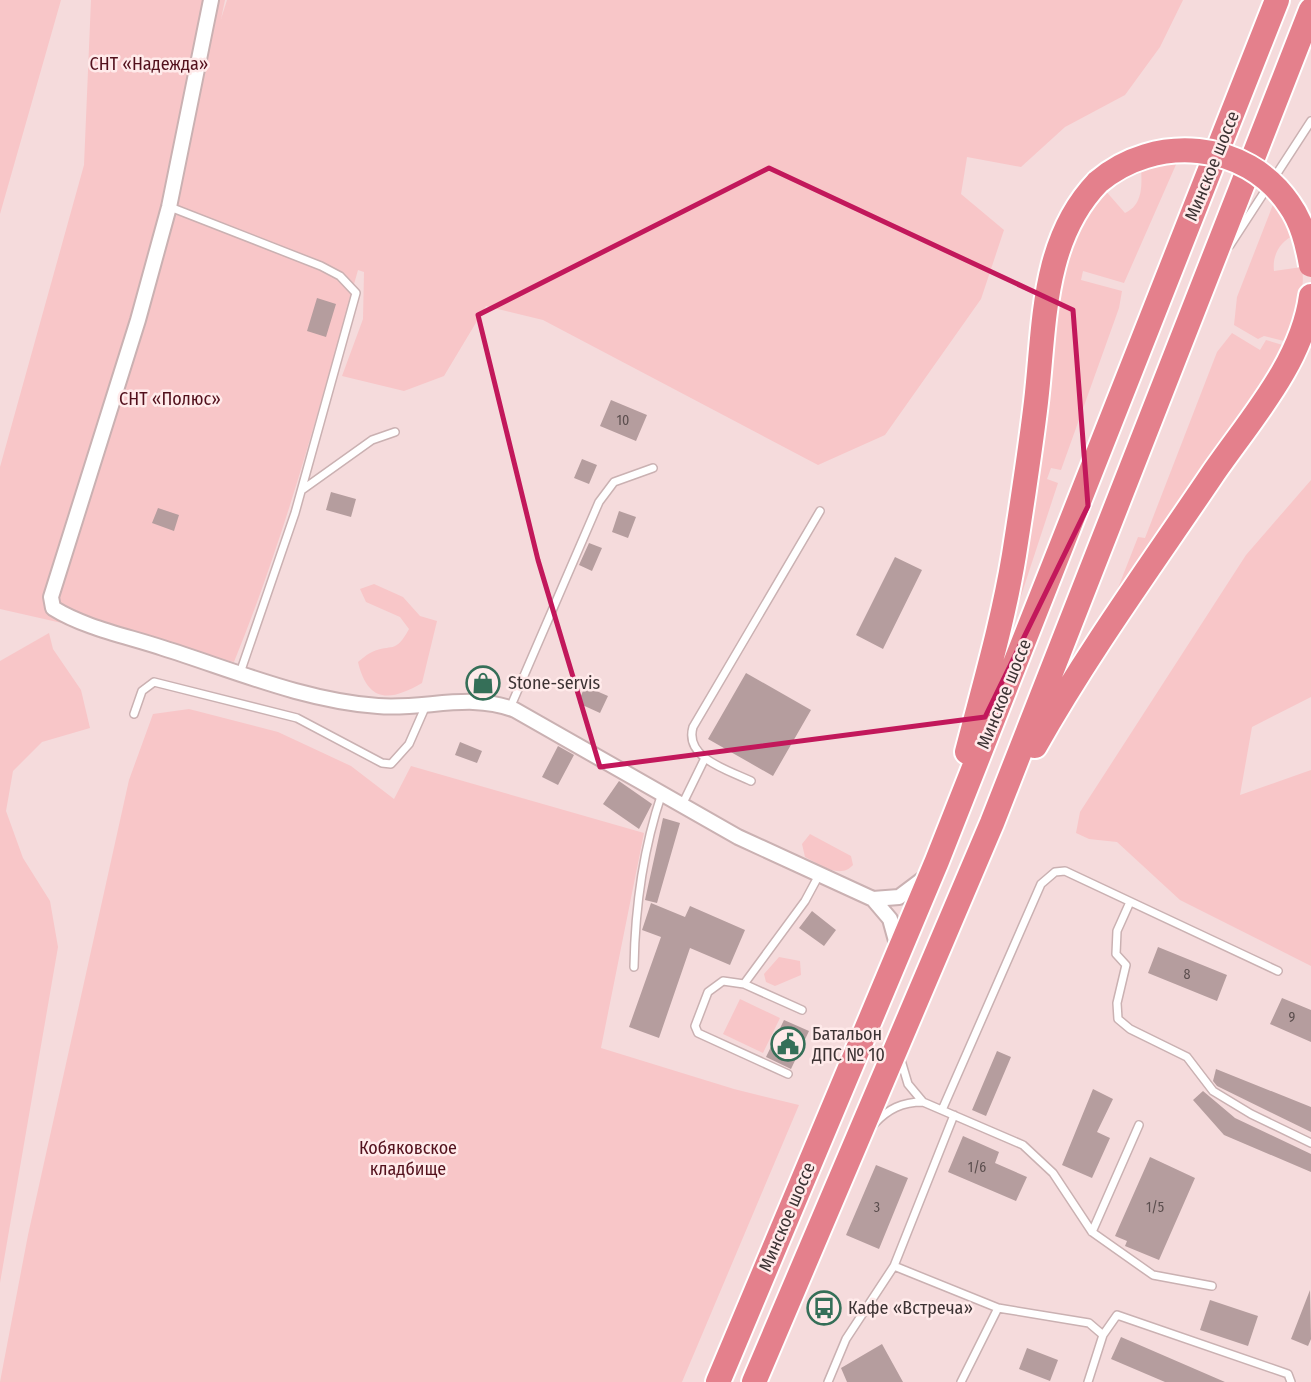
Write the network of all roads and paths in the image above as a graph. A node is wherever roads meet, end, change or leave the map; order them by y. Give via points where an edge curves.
1 (211, 0) edge
2 (1277, 0) edge
3 (1311, 10) edge
4 (1311, 121) edge
5 (169, 207) junction
6 (1311, 266) edge
7 (1205, 284) junction
8 (1311, 296) edge
9 (395, 432) dead end
10 (653, 468) dead end
11 (301, 490) junction
12 (820, 511) dead end
13 (240, 673) junction
14 (427, 703) junction
15 (510, 708) junction
16 (134, 714) dead end
17 (705, 758) junction
18 (751, 781) dead end
19 (662, 793) junction
20 (682, 805) junction
21 (992, 823) junction
22 (935, 866) junction
23 (819, 875) junction
24 (873, 899) junction
25 (1130, 902) junction
26 (899, 953) junction
27 (634, 967) dead end
28 (1279, 971) dead end
29 (744, 984) junction
30 (802, 1010) dead end
31 (899, 1041) junction
32 (788, 1074) dead end
33 (923, 1102) junction
34 (943, 1110) junction
35 (954, 1115) junction
36 (1139, 1125) dead end
37 (1311, 1143) edge
38 (848, 1162) junction
39 (1092, 1233) junction
40 (894, 1266) junction
41 (1212, 1286) dead end
42 (998, 1308) junction
43 (1103, 1335) junction
44 (718, 1382) edge
45 (754, 1382) edge
46 (828, 1382) edge
47 (961, 1382) edge
48 (1088, 1382) edge
49 (1292, 1382) edge

1 - 5 street
2 - 22 highway, Минское шоссе
3 - 7 highway, Минское шоссе
4 - 7 lane
5 - 11 lane via 321,266 340,276 356,293
5 - 13 street via 51,605 91,625
6 - 22 highway, bridge via 1300,223 1283,196 1261,175 1223,156 1187,149 1127,163 1098,182 1069,219 1054,261 1032,437 996,649
7 - 21 highway, Минское шоссе
8 - 21 highway via 1304,327 1274,384 1093,651
9 - 11 lane via 372,440
10 - 15 lane via 614,482 598,502
11 - 13 lane
12 - 17 lane via 693,727 694,748
13 - 14 street via 351,703 382,707
14 - 15 street via 479,701
14 - 16 lane via 409,744 391,764 382,764 298,718 154,682 142,691
15 - 19 street
17 - 18 lane
17 - 20 lane
19 - 20 street
19 - 27 lane via 634,923
20 - 23 street
21 - 31 highway, Минское шоссе
22 - 24 street via 899,897
22 - 26 highway, Минское шоссе
23 - 24 street
23 - 29 lane
24 - 26 street via 890,919
25 - 28 lane
25 - 34 lane via 1065,871 1046,877
25 - 37 lane via 1117,931 1116,954 1126,965 1118,1019 1187,1057 1213,1091
26 - 44 highway, Минское шоссе
29 - 30 lane
29 - 32 lane via 731,980 712,986 695,1030
31 - 33 lane via 906,1078
31 - 38 highway, Минское шоссе
33 - 34 lane
33 - 38 lane via 906,1103 884,1113
34 - 35 lane
35 - 39 lane via 1023,1145 1053,1173
35 - 40 lane
36 - 39 lane
38 - 45 highway, Минское шоссе
39 - 41 lane via 1153,1275
40 - 42 lane
40 - 46 lane via 846,1339
42 - 43 lane via 1089,1324
42 - 47 lane
43 - 48 lane
43 - 49 lane via 1117,1315 1288,1374

